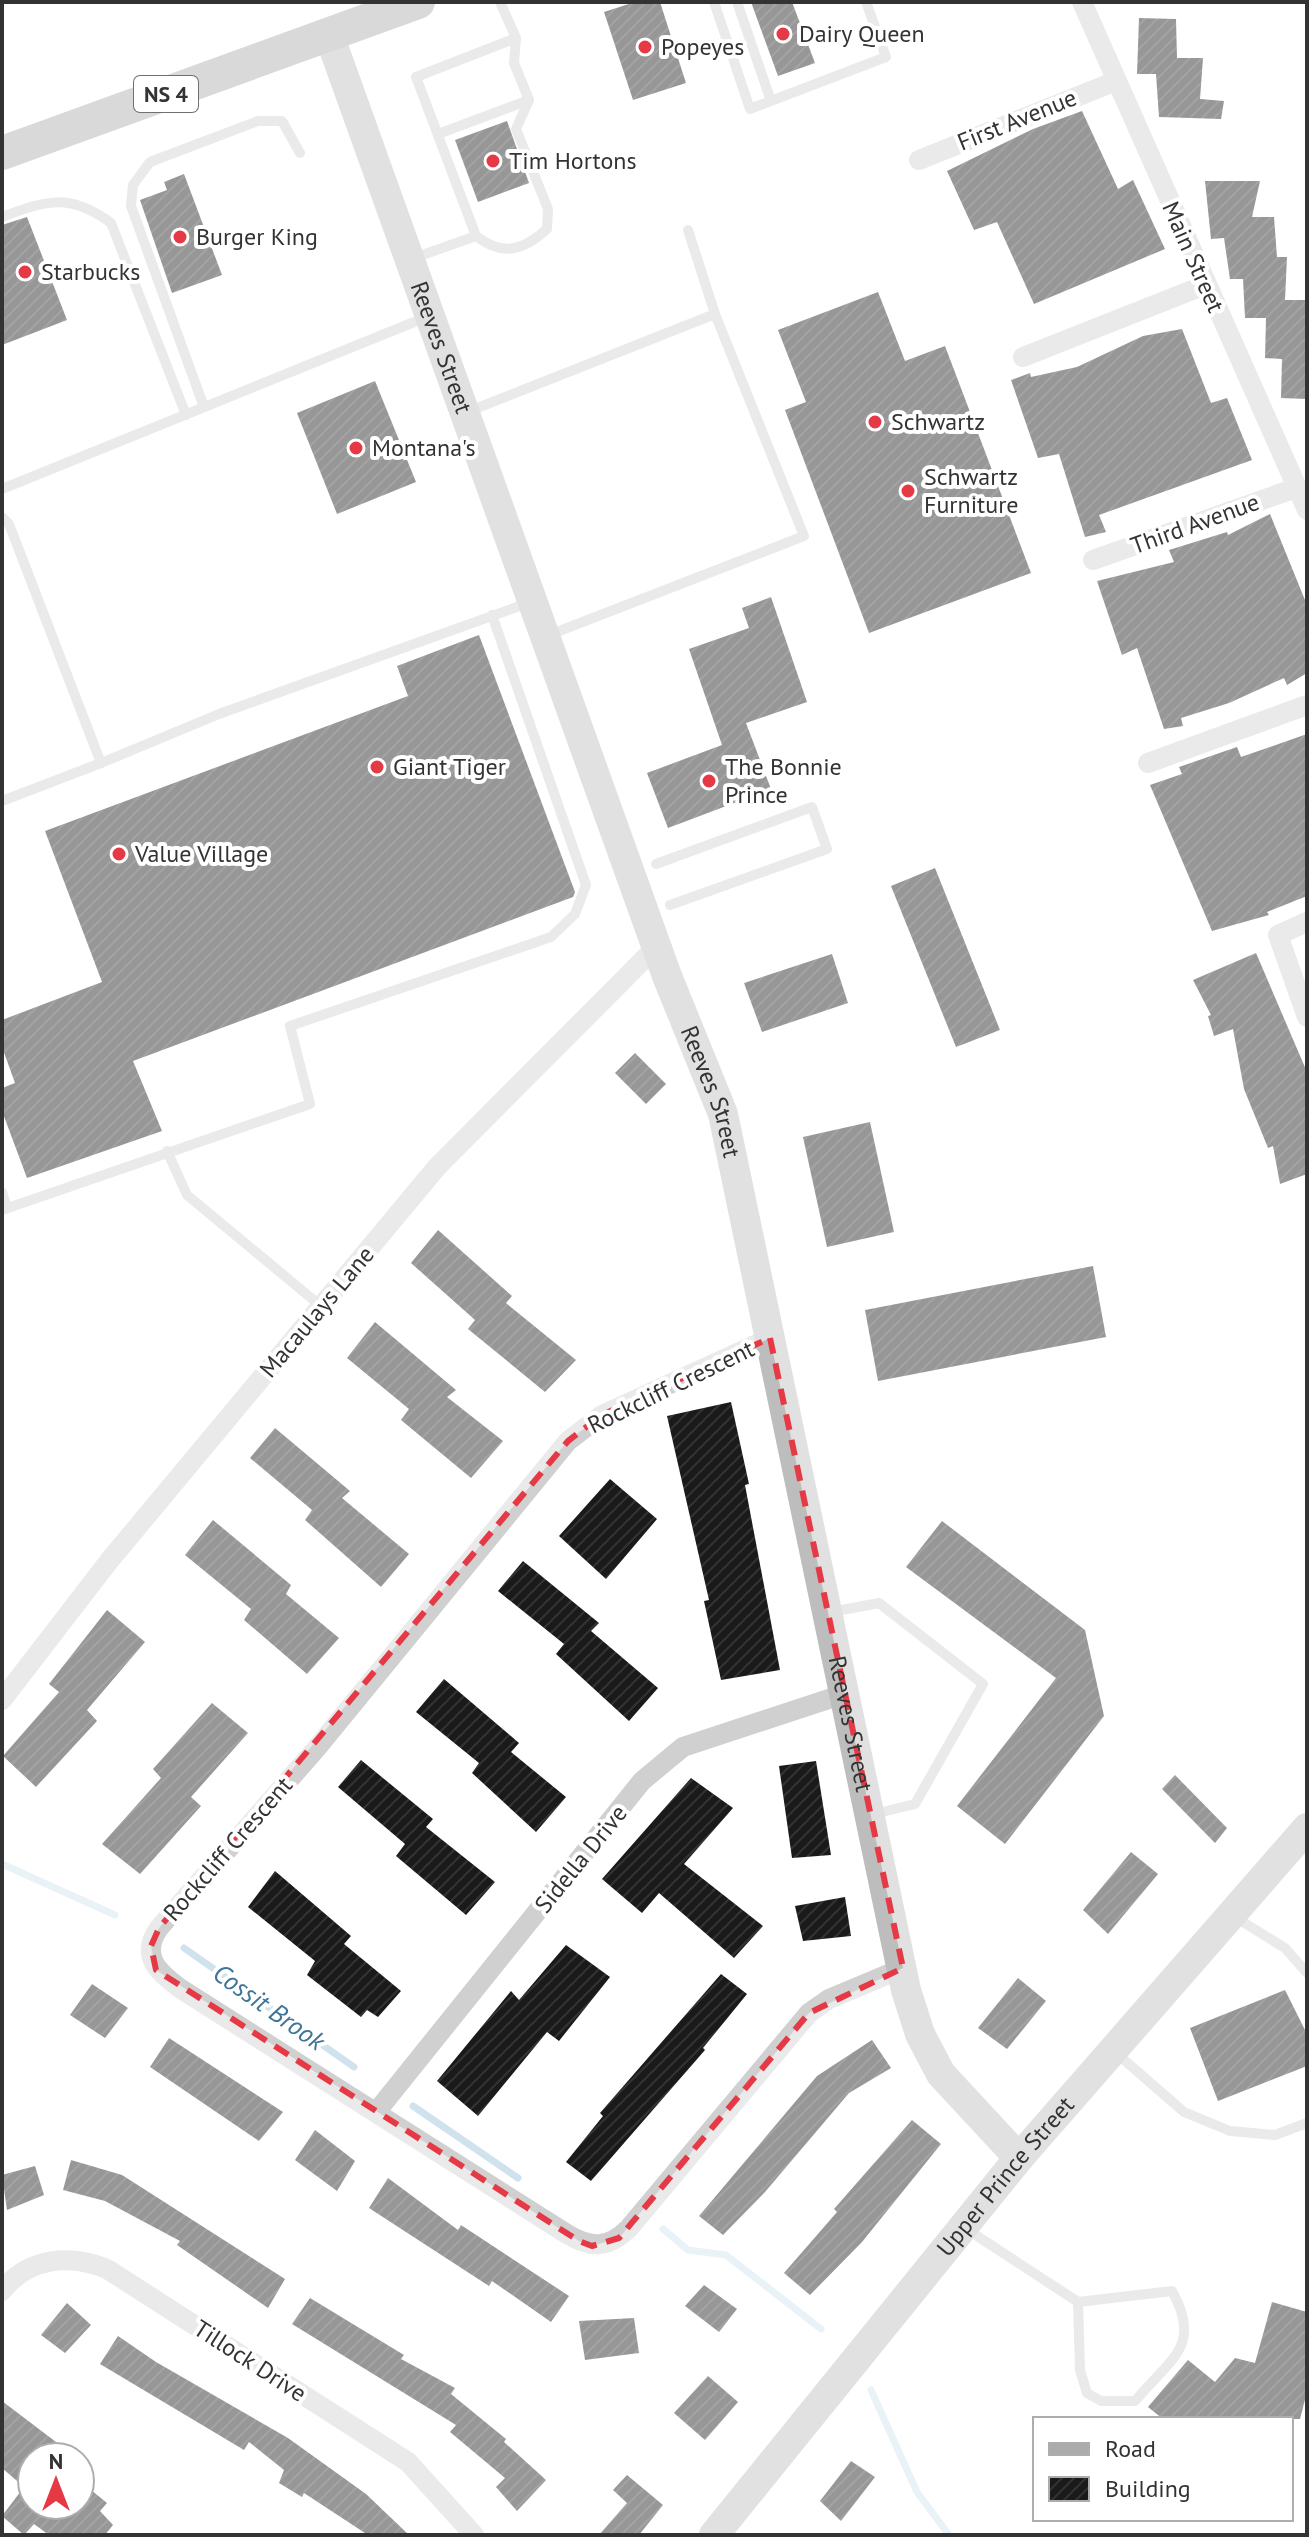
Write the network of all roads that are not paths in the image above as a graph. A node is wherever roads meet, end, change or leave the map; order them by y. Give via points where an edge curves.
1 (418, 2) edge
2 (500, 2) edge
3 (714, 2) edge
4 (737, 2) edge
5 (866, 2) edge
6 (1082, 2) edge
7 (329, 35) junction
8 (516, 38) junction
9 (1116, 81) junction
10 (529, 100) junction
11 (771, 101) junction
12 (438, 134) junction
13 (2, 153) edge
14 (300, 153) dead end
15 (919, 160) dead end
16 (2, 217) edge
17 (688, 230) dead end
18 (476, 236) junction
19 (411, 259) junction
20 (1205, 285) junction
21 (715, 314) junction
22 (430, 315) junction
23 (1023, 357) dead end
24 (204, 407) junction
25 (464, 413) junction
26 (186, 415) junction
27 (1296, 488) junction
28 (2, 489) edge
29 (1307, 510) edge
30 (2, 517) edge
31 (1093, 560) dead end
32 (534, 601) junction
33 (492, 615) junction
34 (547, 636) junction
35 (1307, 705) edge
36 (101, 763) junction
37 (1148, 763) dead end
38 (2, 801) edge
39 (656, 864) dead end
40 (670, 905) dead end
41 (1307, 922) edge
42 (657, 946) junction
43 (1307, 1017) edge
44 (167, 1151) junction
45 (2, 1192) edge
46 (5, 1209) edge
47 (322, 1307) junction
48 (770, 1338) junction
49 (829, 1612) junction
50 (847, 1693) junction
51 (2, 1700) edge
52 (872, 1815) junction
53 (1307, 1828) edge
54 (1232, 1915) junction
55 (903, 1968) junction
56 (1307, 1973) edge
57 (1113, 2051) junction
58 (377, 2111) junction
59 (1307, 2123) edge
60 (1019, 2158) junction
61 (964, 2227) junction
62 (2, 2291) edge
63 (1078, 2302) junction
64 (474, 2535) edge
65 (714, 2535) edge

1 - 7 main road, NS 4
2 - 8 lane
3 - 11 lane via 750,109
4 - 11 lane
5 - 11 lane via 886,57
6 - 9 street, Main Street
7 - 13 main road, NS 4
7 - 19 street, Reeves Street
8 - 10 lane via 514,63
8 - 12 lane via 416,77
9 - 15 street, First Avenue
9 - 20 street, Main Street
10 - 12 lane
10 - 18 lane via 516,129 548,209 547,229 513,251 490,247
12 - 18 lane
14 - 24 lane via 282,121 258,121 150,162 133,185 131,206
16 - 26 lane via 42,202 72,202 111,223
17 - 21 lane
18 - 19 lane
19 - 22 street, Reeves Street
20 - 23 street
20 - 27 street, Main Street
21 - 25 lane
21 - 34 lane via 804,536
22 - 24 lane
22 - 25 street, Reeves Street
24 - 26 lane
25 - 32 street, Reeves Street
26 - 28 lane
27 - 29 street, Main Street
27 - 31 street, Third Avenue
30 - 36 lane
32 - 33 lane
32 - 34 street, Reeves Street
33 - 36 lane via 219,714
33 - 44 lane via 586,885 575,914 551,937 290,1026 310,1104
34 - 42 street, Reeves Street
35 - 37 street
36 - 38 lane
39 - 40 lane via 812,807 827,849
41 - 43 street via 1278,935
42 - 47 street, Macaulays Lane via 437,1167
42 - 48 street, Reeves Street via 723,1114
44 - 46 lane
44 - 47 lane via 187,1195
45 - 46 lane
47 - 51 street, Macaulays Lane via 109,1561
48 - 49 street, Reeves Street
48 - 58 street, Rockcliff Crescent via 602,1415 568,1441 155,1934 151,1946 156,1970
49 - 50 street, Reeves Street
49 - 52 lane via 879,1603 983,1684 915,1804
50 - 52 street, Reeves Street
50 - 58 street, Sidella Drive via 683,1747 660,1762
52 - 55 street, Reeves Street
53 - 54 street, Upper Prince Street
54 - 56 lane via 1285,1948
54 - 57 street, Upper Prince Street
55 - 58 street, Rockcliff Crescent via 809,2013 629,2228 607,2244 579,2241
55 - 60 street, Reeves Street via 920,2034 941,2074
57 - 59 lane via 1184,2112 1230,2131 1275,2135
57 - 60 street, Upper Prince Street
60 - 61 street, Upper Prince Street
61 - 63 lane
61 - 65 street, Upper Prince Street
62 - 64 street, Tillock Drive via 19,2274 43,2263 78,2260 107,2269 408,2462
63 - 63 lane via 1080,2370 1087,2393 1101,2401 1135,2401 1184,2344 1186,2316 1172,2291

